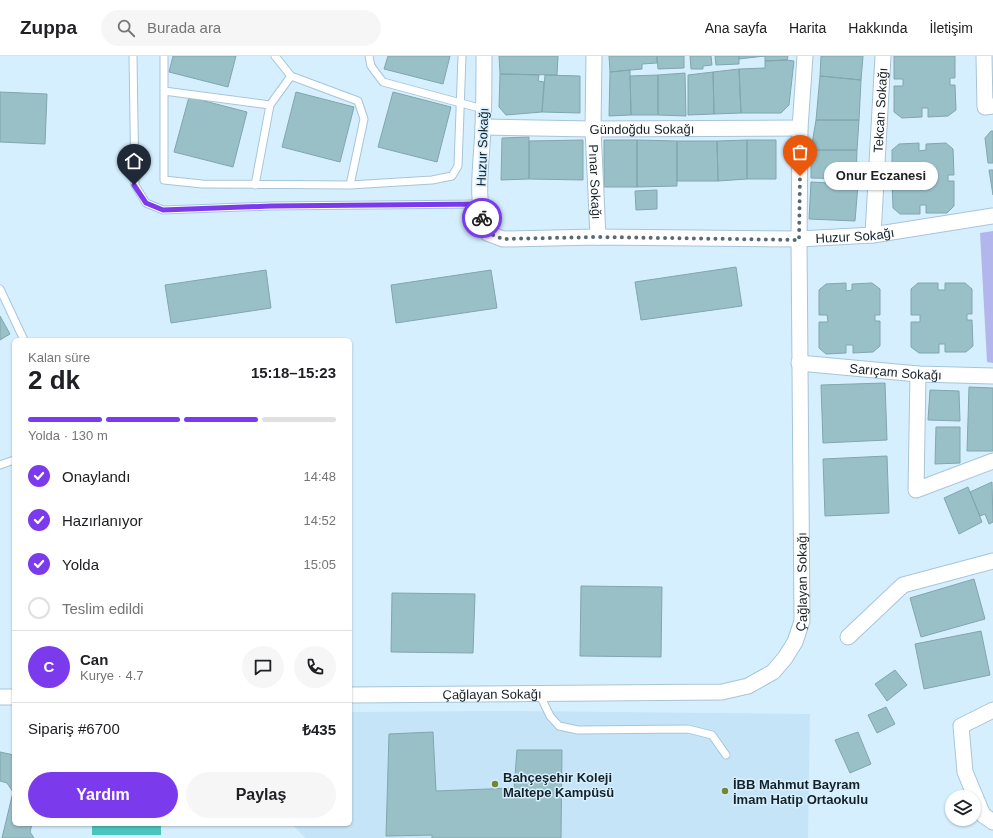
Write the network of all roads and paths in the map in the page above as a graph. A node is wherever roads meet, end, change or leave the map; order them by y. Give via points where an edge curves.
1 (133, 56) edge
2 (164, 56) edge
3 (275, 56) edge
4 (369, 56) edge
5 (462, 56) edge
6 (484, 56) edge
7 (594, 56) edge
8 (805, 56) edge
9 (883, 56) edge
10 (984, 56) edge
11 (291, 76) junction
12 (164, 91) junction
13 (460, 103) junction
14 (270, 105) junction
15 (993, 106) edge
16 (483, 109) junction
17 (483, 127) junction
18 (800, 128) junction
19 (592, 129) junction
20 (255, 184) junction
21 (350, 184) junction
22 (481, 204) junction
23 (993, 216) edge
24 (873, 236) junction
25 (598, 237) junction
26 (799, 240) junction
27 (0, 289) edge
28 (23, 338) edge
29 (799, 363) junction
30 (918, 374) junction
31 (993, 376) edge
32 (12, 461) edge
33 (993, 461) edge
34 (0, 465) edge
35 (993, 561) edge
36 (848, 637) dead end
37 (539, 694) junction
38 (352, 695) edge
39 (0, 697) edge
40 (12, 697) edge
41 (993, 710) edge
42 (726, 755) dead end
43 (993, 822) edge

1 - 22 lane via 134,185 146,203 163,210
2 - 12 lane
3 - 11 lane
4 - 13 lane via 371,66 383,82
5 - 13 lane
6 - 16 street, Huzur Sokağı
7 - 19 street, Pınar Sokağı
8 - 18 street, Çağlayan Sokağı
9 - 24 street, Tekcan Sokağı
10 - 15 street via 985,107
11 - 14 lane
11 - 21 lane via 358,101 364,119
12 - 14 lane
12 - 20 lane via 164,180 202,184
13 - 16 lane
13 - 21 lane via 458,166 452,176 432,180
14 - 20 lane
16 - 17 street, Huzur Sokağı
17 - 19 street, Gündoğdu Sokağı
17 - 22 street, Huzur Sokağı via 479,184
18 - 19 street, Gündoğdu Sokağı
18 - 26 street, Çağlayan Sokağı
19 - 25 street, Pınar Sokağı
20 - 21 lane
22 - 25 street, Huzur Sokağı via 482,220 488,233 503,239
23 - 24 street, Huzur Sokağı
24 - 26 street, Huzur Sokağı
25 - 26 street, Huzur Sokağı
26 - 29 street, Çağlayan Sokağı
27 - 28 lane
29 - 30 street, Sarıçam Sokağı
29 - 37 street, Çağlayan Sokağı via 802,621 785,658 773,672 748,686 722,692
30 - 31 street, Sarıçam Sokağı
30 - 33 street via 916,490
32 - 34 lane
35 - 36 street via 903,585
37 - 38 street, Çağlayan Sokağı
37 - 42 lane via 550,716 559,726 578,730 688,729 712,735
39 - 40 street
41 - 43 street via 961,726 965,772 983,815

